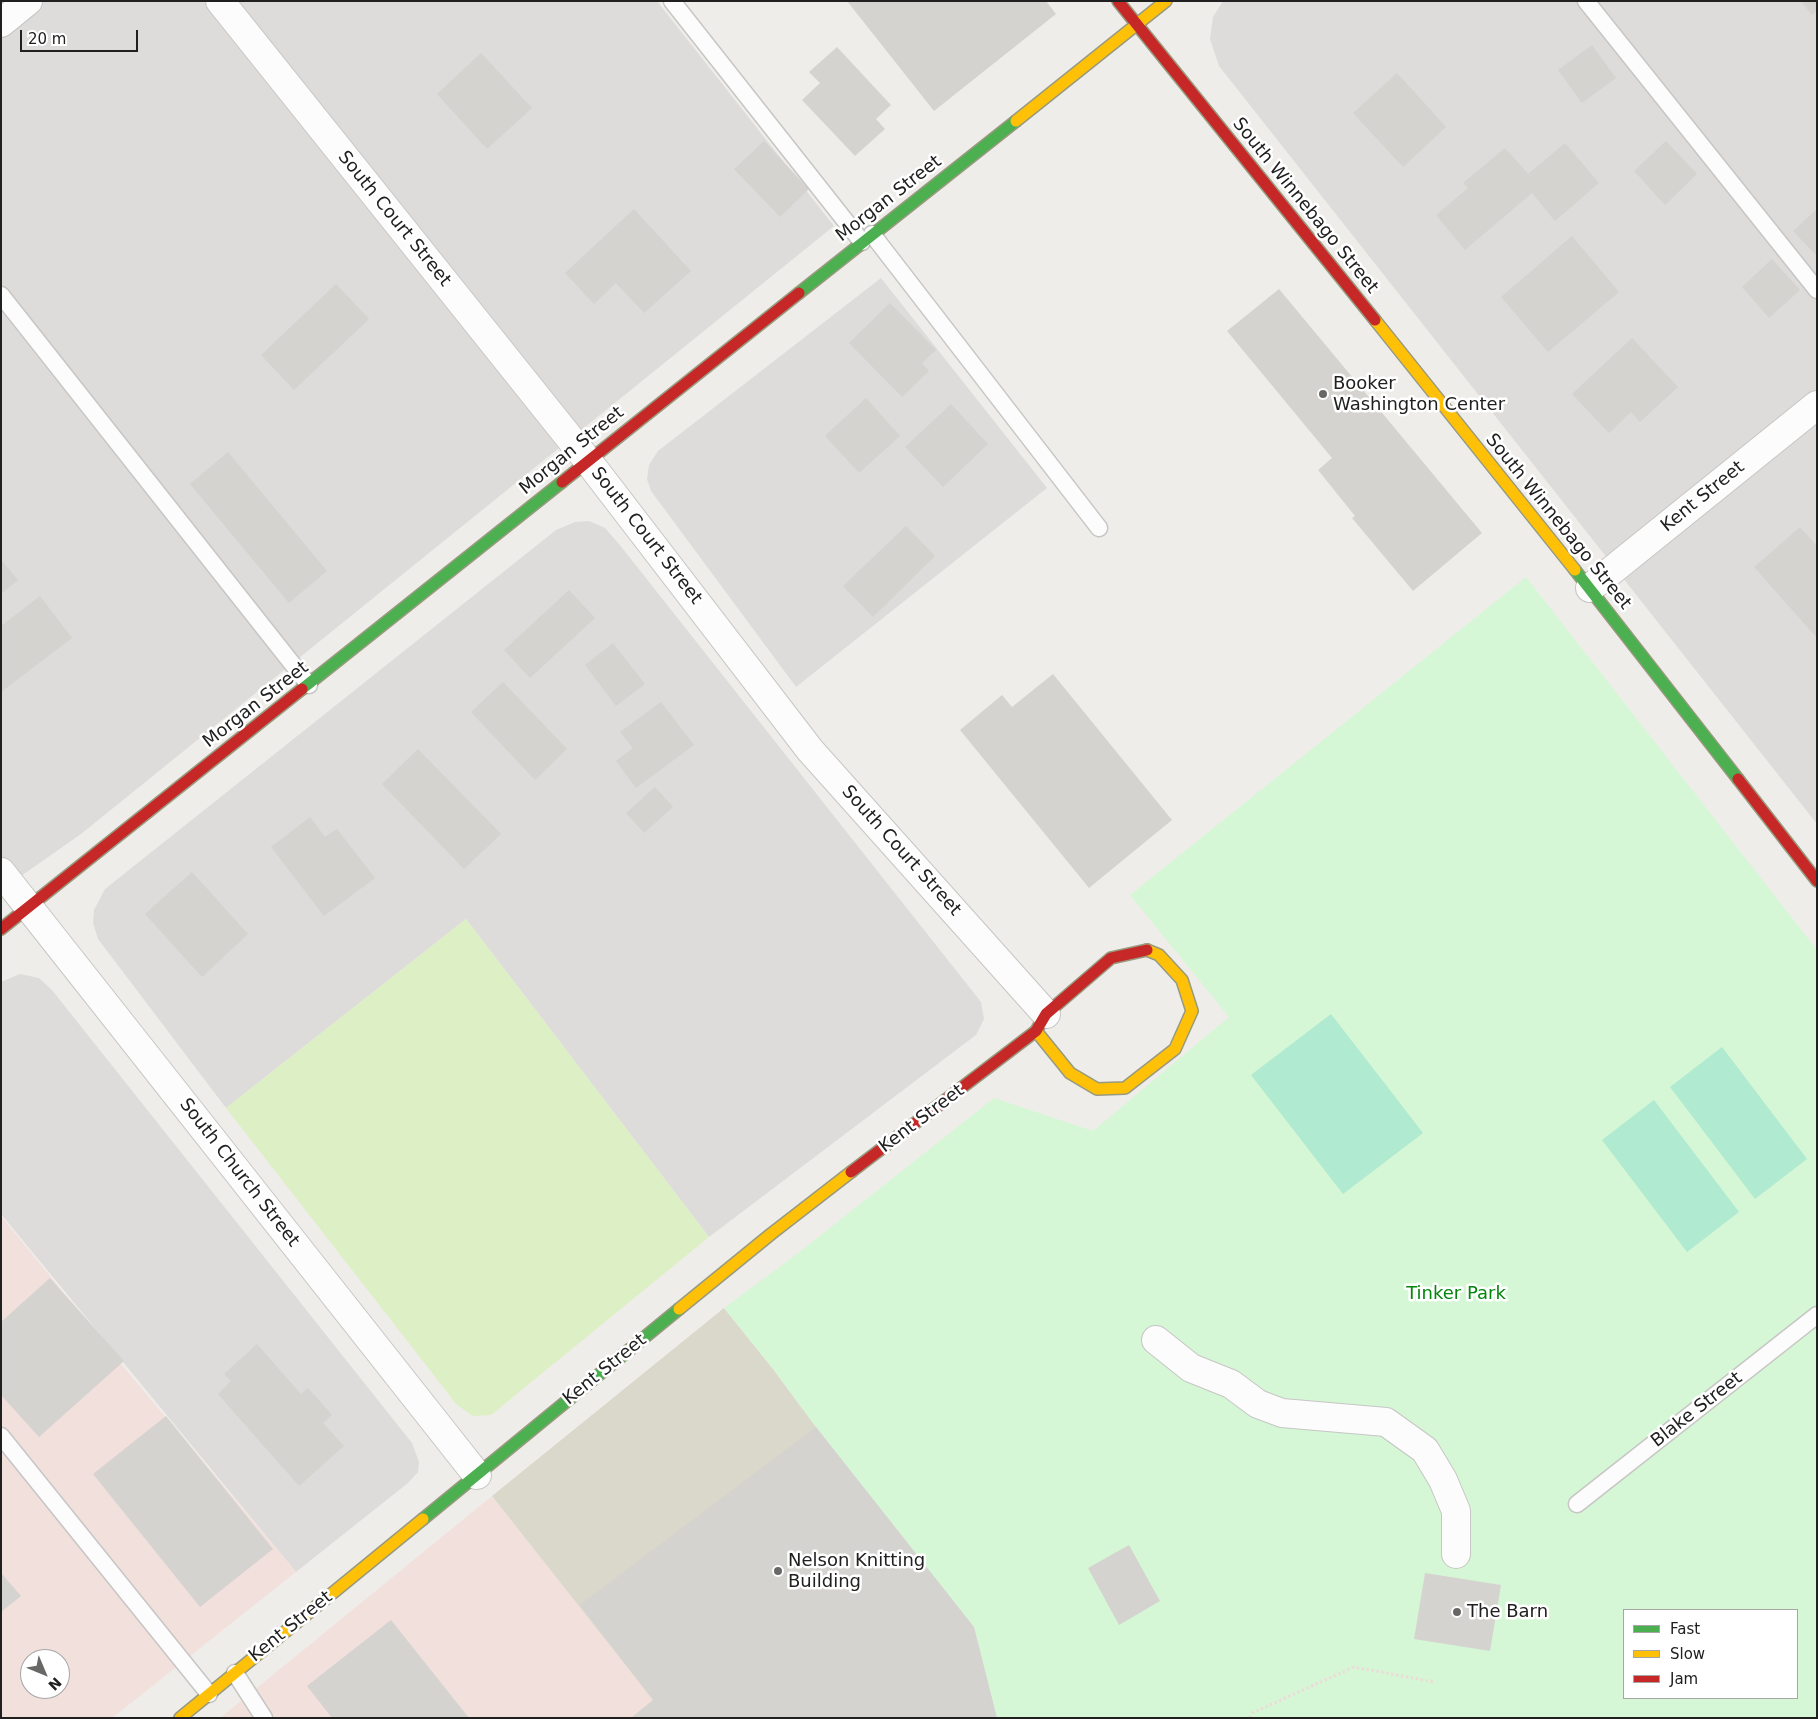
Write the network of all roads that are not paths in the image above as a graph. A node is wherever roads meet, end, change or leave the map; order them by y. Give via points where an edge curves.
1 (28, 1) edge
2 (220, 1) edge
3 (672, 1) edge
4 (1118, 1) edge
5 (1166, 1) edge
6 (1586, 1) edge
7 (1, 23) edge
8 (1137, 25) junction
9 (867, 238) junction
10 (1817, 290) edge
11 (1, 295) edge
12 (1817, 405) edge
13 (588, 461) junction
14 (1099, 528) dead end
15 (1590, 588) junction
16 (309, 685) junction
17 (1, 872) edge
18 (1817, 881) edge
19 (30, 907) junction
20 (1, 929) edge
21 (1041, 1023) junction
22 (1817, 1315) edge
23 (1156, 1340) dead end
24 (1, 1436) edge
25 (477, 1475) junction
26 (1576, 1504) dead end
27 (1456, 1554) dead end
28 (235, 1673) junction
29 (209, 1694) junction
30 (180, 1718) edge
31 (264, 1718) edge

1 - 7 street
2 - 13 street, South Court Street
3 - 9 lane
4 - 8 main road, South Winnebago Street
5 - 8 main road, Morgan Street
6 - 10 lane
8 - 9 main road, Morgan Street
8 - 15 main road, South Winnebago Street
9 - 13 main road, Morgan Street
9 - 14 lane
11 - 16 lane
12 - 15 street, Kent Street
13 - 16 main road, Morgan Street
13 - 21 street, South Court Street via 810,750
15 - 18 main road, South Winnebago Street
16 - 19 main road, Morgan Street
17 - 19 street, South Church Street
19 - 20 main road, Morgan Street
19 - 25 street, South Church Street
21 - 21 main road via 1070,1074 1097,1089 1125,1088 1175,1049 1192,1011 1182,980 1159,955 1148,950 1110,958
21 - 25 main road, Kent Street via 771,1234
22 - 26 lane, Blake Street
23 - 27 street via 1191,1368 1231,1384 1258,1404 1282,1413 1386,1422 1425,1450 1443,1480 1456,1512
24 - 29 lane
25 - 28 main road, Kent Street
28 - 29 main road, Kent Street
28 - 31 lane
29 - 30 main road, Kent Street

